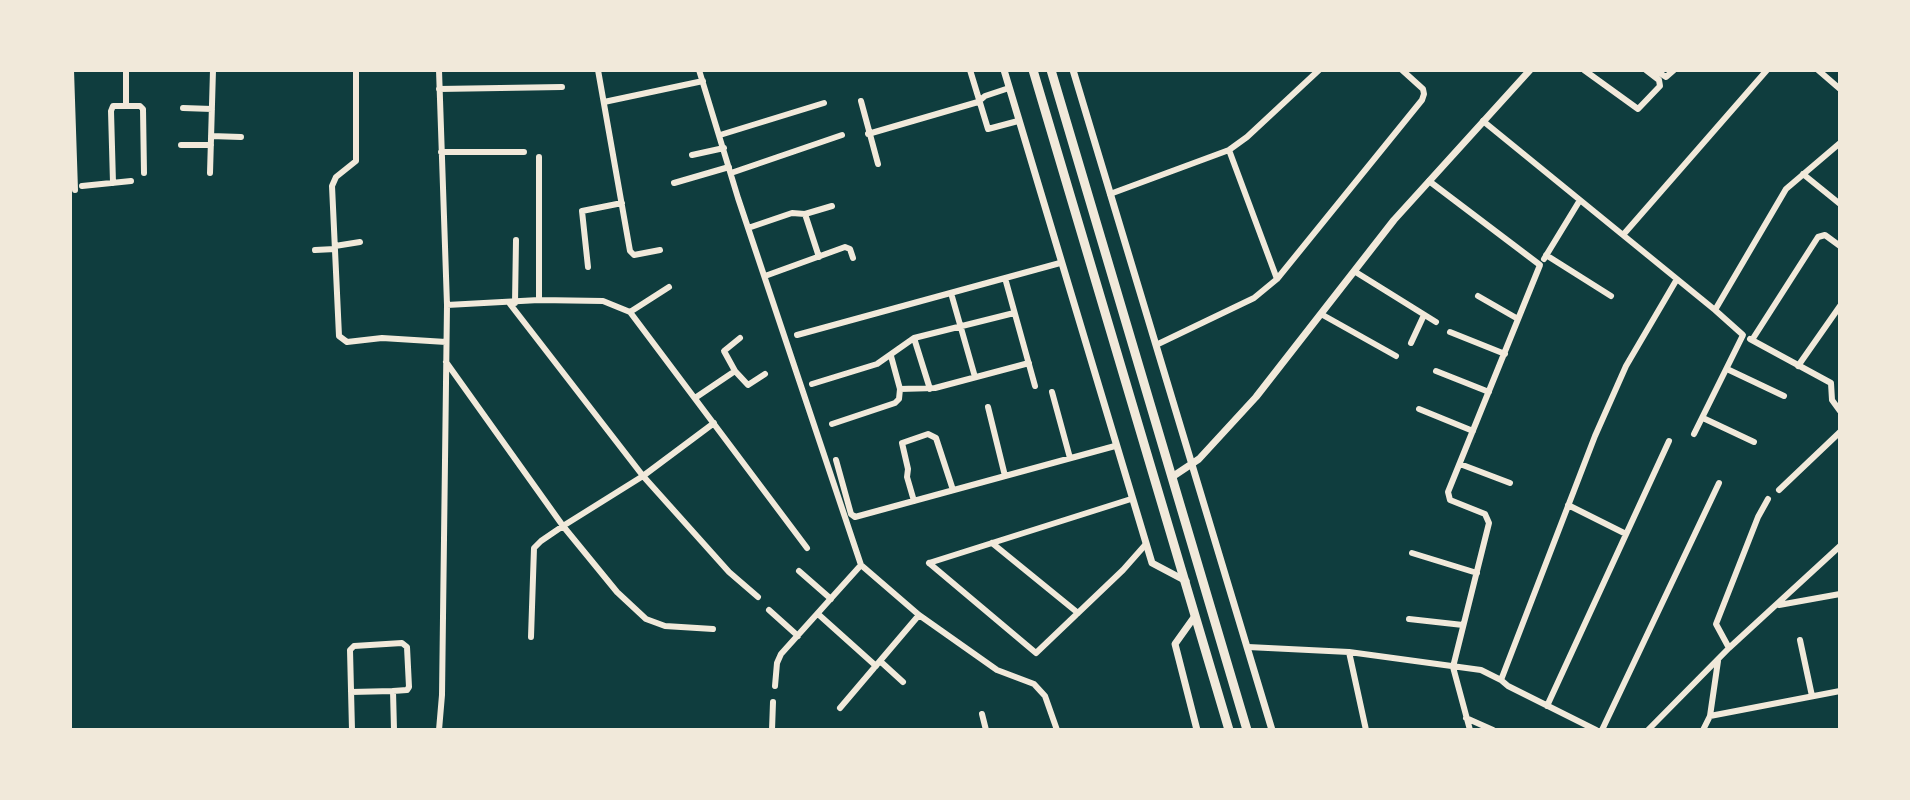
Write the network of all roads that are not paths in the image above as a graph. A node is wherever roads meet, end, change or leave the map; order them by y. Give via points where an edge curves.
1 (71, 70) edge
2 (126, 70) edge
3 (213, 70) edge
4 (356, 70) edge
5 (439, 70) edge
6 (598, 70) edge
7 (699, 70) edge
8 (970, 70) edge
9 (1004, 70) edge
10 (1033, 70) edge
11 (1051, 70) edge
12 (1073, 70) edge
13 (1319, 70) edge
14 (1402, 70) edge
15 (1530, 70) edge
16 (1584, 70) edge
17 (1646, 70) edge
18 (1655, 70) edge
19 (1674, 70) edge
20 (1767, 70) edge
21 (1818, 70) edge
22 (703, 81) junction
23 (562, 87) dead end
24 (1009, 88) junction
25 (439, 89) junction
26 (1840, 89) edge
27 (861, 101) dead end
28 (604, 102) junction
29 (978, 102) junction
30 (824, 103) dead end
31 (126, 105) junction
32 (183, 108) dead end
33 (212, 109) junction
34 (1018, 121) junction
35 (1483, 121) junction
36 (868, 134) junction
37 (720, 135) junction
38 (842, 135) dead end
39 (211, 136) junction
40 (241, 137) dead end
41 (1840, 143) edge
42 (181, 145) dead end
43 (211, 145) junction
44 (724, 148) junction
45 (1229, 150) junction
46 (441, 152) junction
47 (524, 152) dead end
48 (692, 155) dead end
49 (539, 157) dead end
50 (878, 164) dead end
51 (730, 170) junction
52 (144, 173) dead end
53 (210, 173) dead end
54 (1803, 174) junction
55 (131, 181) dead end
56 (1429, 181) junction
57 (113, 183) junction
58 (674, 183) dead end
59 (82, 186) dead end
60 (75, 190) dead end
61 (1110, 194) junction
62 (1580, 200) junction
63 (622, 203) junction
64 (1840, 204) edge
65 (832, 206) dead end
66 (805, 214) junction
67 (748, 228) junction
68 (1623, 235) junction
69 (516, 240) dead end
70 (360, 242) dead end
71 (1840, 246) edge
72 (335, 247) junction
73 (315, 250) dead end
74 (660, 250) dead end
75 (1546, 255) junction
76 (819, 257) junction
77 (853, 258) dead end
78 (1060, 263) junction
79 (1540, 265) junction
80 (588, 267) dead end
81 (1354, 271) junction
82 (765, 276) junction
83 (1005, 278) junction
84 (1277, 279) junction
85 (1677, 279) junction
86 (669, 287) dead end
87 (951, 293) junction
88 (1478, 296) dead end
89 (1611, 296) dead end
90 (539, 300) junction
91 (512, 304) junction
92 (447, 305) junction
93 (1840, 306) edge
94 (1715, 310) junction
95 (630, 312) junction
96 (1014, 313) junction
97 (1321, 314) junction
98 (1424, 315) junction
99 (1518, 319) junction
100 (1436, 322) dead end
101 (960, 327) junction
102 (1450, 332) dead end
103 (797, 335) dead end
104 (1743, 335) junction
105 (740, 338) dead end
106 (914, 338) junction
107 (1752, 340) junction
108 (446, 342) junction
109 (1411, 343) dead end
110 (1156, 345) junction
111 (1505, 354) junction
112 (891, 356) junction
113 (1396, 356) dead end
114 (446, 362) junction
115 (1029, 363) junction
116 (1798, 366) junction
117 (1727, 369) junction
118 (735, 371) junction
119 (1436, 371) dead end
120 (765, 374) dead end
121 (975, 377) junction
122 (812, 384) dead end
123 (1035, 386) dead end
124 (900, 389) junction
125 (930, 389) junction
126 (1052, 392) dead end
127 (1489, 392) junction
128 (1784, 396) dead end
129 (695, 398) junction
130 (988, 407) dead end
131 (1419, 409) dead end
132 (1840, 411) edge
133 (1703, 418) junction
134 (714, 423) junction
135 (832, 424) dead end
136 (1473, 431) junction
137 (1840, 432) edge
138 (1694, 434) dead end
139 (1669, 441) dead end
140 (1754, 442) dead end
141 (1115, 446) junction
142 (1070, 458) junction
143 (836, 460) dead end
144 (1191, 464) junction
145 (1460, 464) junction
146 (643, 476) junction
147 (1005, 476) junction
148 (1172, 477) junction
149 (1510, 483) dead end
150 (1719, 483) dead end
151 (953, 490) junction
152 (1779, 490) dead end
153 (1131, 499) junction
154 (1768, 499) dead end
155 (914, 501) junction
156 (1568, 505) junction
157 (563, 526) junction
158 (1626, 534) junction
159 (992, 543) junction
160 (1146, 544) junction
161 (807, 548) dead end
162 (1839, 548) edge
163 (1412, 553) dead end
164 (861, 565) junction
165 (799, 571) dead end
166 (1477, 573) junction
167 (1186, 581) junction
168 (1840, 594) edge
169 (758, 597) dead end
170 (831, 599) junction
171 (1779, 605) junction
172 (769, 610) dead end
173 (1078, 613) junction
174 (818, 614) junction
175 (919, 615) junction
176 (1195, 616) junction
177 (1409, 619) dead end
178 (1463, 625) junction
179 (713, 629) dead end
180 (798, 636) junction
181 (531, 637) dead end
182 (1800, 640) dead end
183 (1248, 647) junction
184 (1729, 648) junction
185 (1349, 652) junction
186 (1718, 661) junction
187 (878, 663) junction
188 (1453, 667) junction
189 (1501, 680) junction
190 (903, 682) dead end
191 (775, 686) dead end
192 (393, 691) junction
193 (1840, 691) edge
194 (351, 692) junction
195 (1812, 696) junction
196 (773, 702) dead end
197 (1547, 706) junction
198 (840, 708) dead end
199 (982, 714) dead end
200 (1710, 716) junction
201 (1466, 718) junction
202 (352, 730) edge
203 (394, 730) edge
204 (439, 730) edge
205 (772, 730) edge
206 (986, 730) edge
207 (1057, 730) edge
208 (1197, 730) edge
209 (1229, 730) edge
210 (1247, 730) edge
211 (1272, 730) edge
212 (1366, 730) edge
213 (1470, 730) edge
214 (1493, 730) edge
215 (1599, 730) edge
216 (1648, 730) edge
217 (1703, 730) edge

1 - 60 street
2 - 31 street
3 - 33 street
4 - 72 street via 357,154 333,181
5 - 25 street
6 - 28 street
7 - 22 street
8 - 29 street
9 - 24 street
10 - 167 main road
11 - 148 main road
12 - 61 street
13 - 45 street
14 - 84 street via 1423,89 1422,100
15 - 35 street
16 - 17 street via 1638,109 1660,86
18 - 19 street via 1666,77
20 - 68 street
21 - 26 street
22 - 28 street
22 - 37 street
23 - 25 street
24 - 29 street
24 - 34 street
25 - 46 street
27 - 36 street
28 - 63 street
29 - 34 street via 989,130
29 - 36 street
30 - 37 street
31 - 52 street via 143,109
31 - 57 street via 111,111
32 - 33 street
33 - 39 street
34 - 78 street
35 - 56 street
35 - 62 street
36 - 50 street
37 - 44 street
38 - 51 street
39 - 40 street
39 - 43 street
41 - 54 street
42 - 43 street
43 - 53 street
44 - 48 street
44 - 51 street
45 - 61 street
45 - 84 street
46 - 47 street
46 - 92 street
49 - 90 street
51 - 58 street
51 - 67 street
54 - 64 street
54 - 94 street via 1786,189
55 - 57 street
56 - 79 street
56 - 81 street
57 - 59 street
61 - 110 street
62 - 68 street
62 - 75 street
63 - 74 street via 631,253
63 - 80 street via 582,211
65 - 66 street
66 - 67 street via 792,213
66 - 76 street
67 - 82 street
68 - 85 street
69 - 91 street
70 - 72 street
71 - 107 street via 1825,235 1818,237
72 - 73 street
72 - 108 street via 341,340
75 - 79 street
75 - 89 street
76 - 77 street via 847,247
76 - 82 street
78 - 83 street
78 - 141 street
79 - 99 street
81 - 97 street
81 - 98 street
82 - 164 street
83 - 87 street
83 - 96 street
84 - 110 street via 1254,298
85 - 94 street
85 - 156 street via 1626,366
86 - 95 street
87 - 101 street
87 - 103 street
88 - 99 street
90 - 91 street
90 - 95 street via 603,301
91 - 92 street
91 - 146 street
92 - 108 street
93 - 116 street
94 - 104 street
95 - 129 street
96 - 101 street
96 - 115 street
97 - 113 street
97 - 144 street via 1256,397
98 - 100 street
98 - 109 street
99 - 111 street
101 - 106 street
101 - 121 street
102 - 111 street
104 - 107 street
104 - 117 street
105 - 118 street via 724,351
106 - 112 street
106 - 125 street
107 - 116 street
108 - 114 street
110 - 144 street
111 - 127 street
112 - 122 street
112 - 124 street
114 - 157 street
114 - 204 street
115 - 121 street
115 - 123 street
116 - 132 street via 1831,383 1832,400
117 - 128 street
117 - 133 street
118 - 120 street via 748,385
118 - 129 street
119 - 127 street
121 - 125 street
124 - 125 street
124 - 135 street via 895,403
126 - 142 street
127 - 136 street
129 - 134 street
130 - 147 street
131 - 136 street
133 - 138 street
133 - 140 street
134 - 146 street
134 - 161 street
136 - 145 street
137 - 152 street
139 - 158 street
141 - 142 street
141 - 153 street
142 - 147 street
143 - 155 street via 853,516
144 - 148 street
144 - 183 street
145 - 149 street
145 - 166 street via 1447,497 1488,517
146 - 157 street
146 - 169 street
147 - 151 street
148 - 210 main road
150 - 215 street
151 - 155 street
151 - 155 street via 936,438 928,434 902,443
153 - 159 street
153 - 160 street
154 - 184 street via 1716,624
156 - 158 street
156 - 189 street
157 - 179 street via 646,619 665,626
157 - 181 street via 534,548
158 - 197 street
159 - 173 street
159 - 173 street via 929,563 1036,653
160 - 167 street via 1152,563
160 - 173 street
162 - 171 street
163 - 166 street
164 - 170 street
164 - 175 street
165 - 170 street
166 - 178 street
167 - 176 main road
168 - 171 street
170 - 174 street
171 - 184 street
172 - 180 street
174 - 180 street
174 - 187 street
175 - 187 street
175 - 207 street via 997,670 1034,684 1045,696
176 - 208 street via 1175,644
176 - 209 main road
177 - 178 street
178 - 188 street
180 - 191 street via 779,659
182 - 195 street
183 - 185 street
183 - 211 street
184 - 186 street
185 - 188 street
185 - 212 street
186 - 200 street
186 - 216 street
187 - 190 street
187 - 198 street
188 - 189 street via 1481,670
188 - 201 street
189 - 197 street
192 - 194 street
192 - 194 street via 409,687 407,647 402,643 352,648
192 - 203 street
193 - 195 street
194 - 202 street
195 - 200 street
196 - 205 street
197 - 215 street
199 - 206 street
200 - 217 street
201 - 213 street
201 - 214 street

